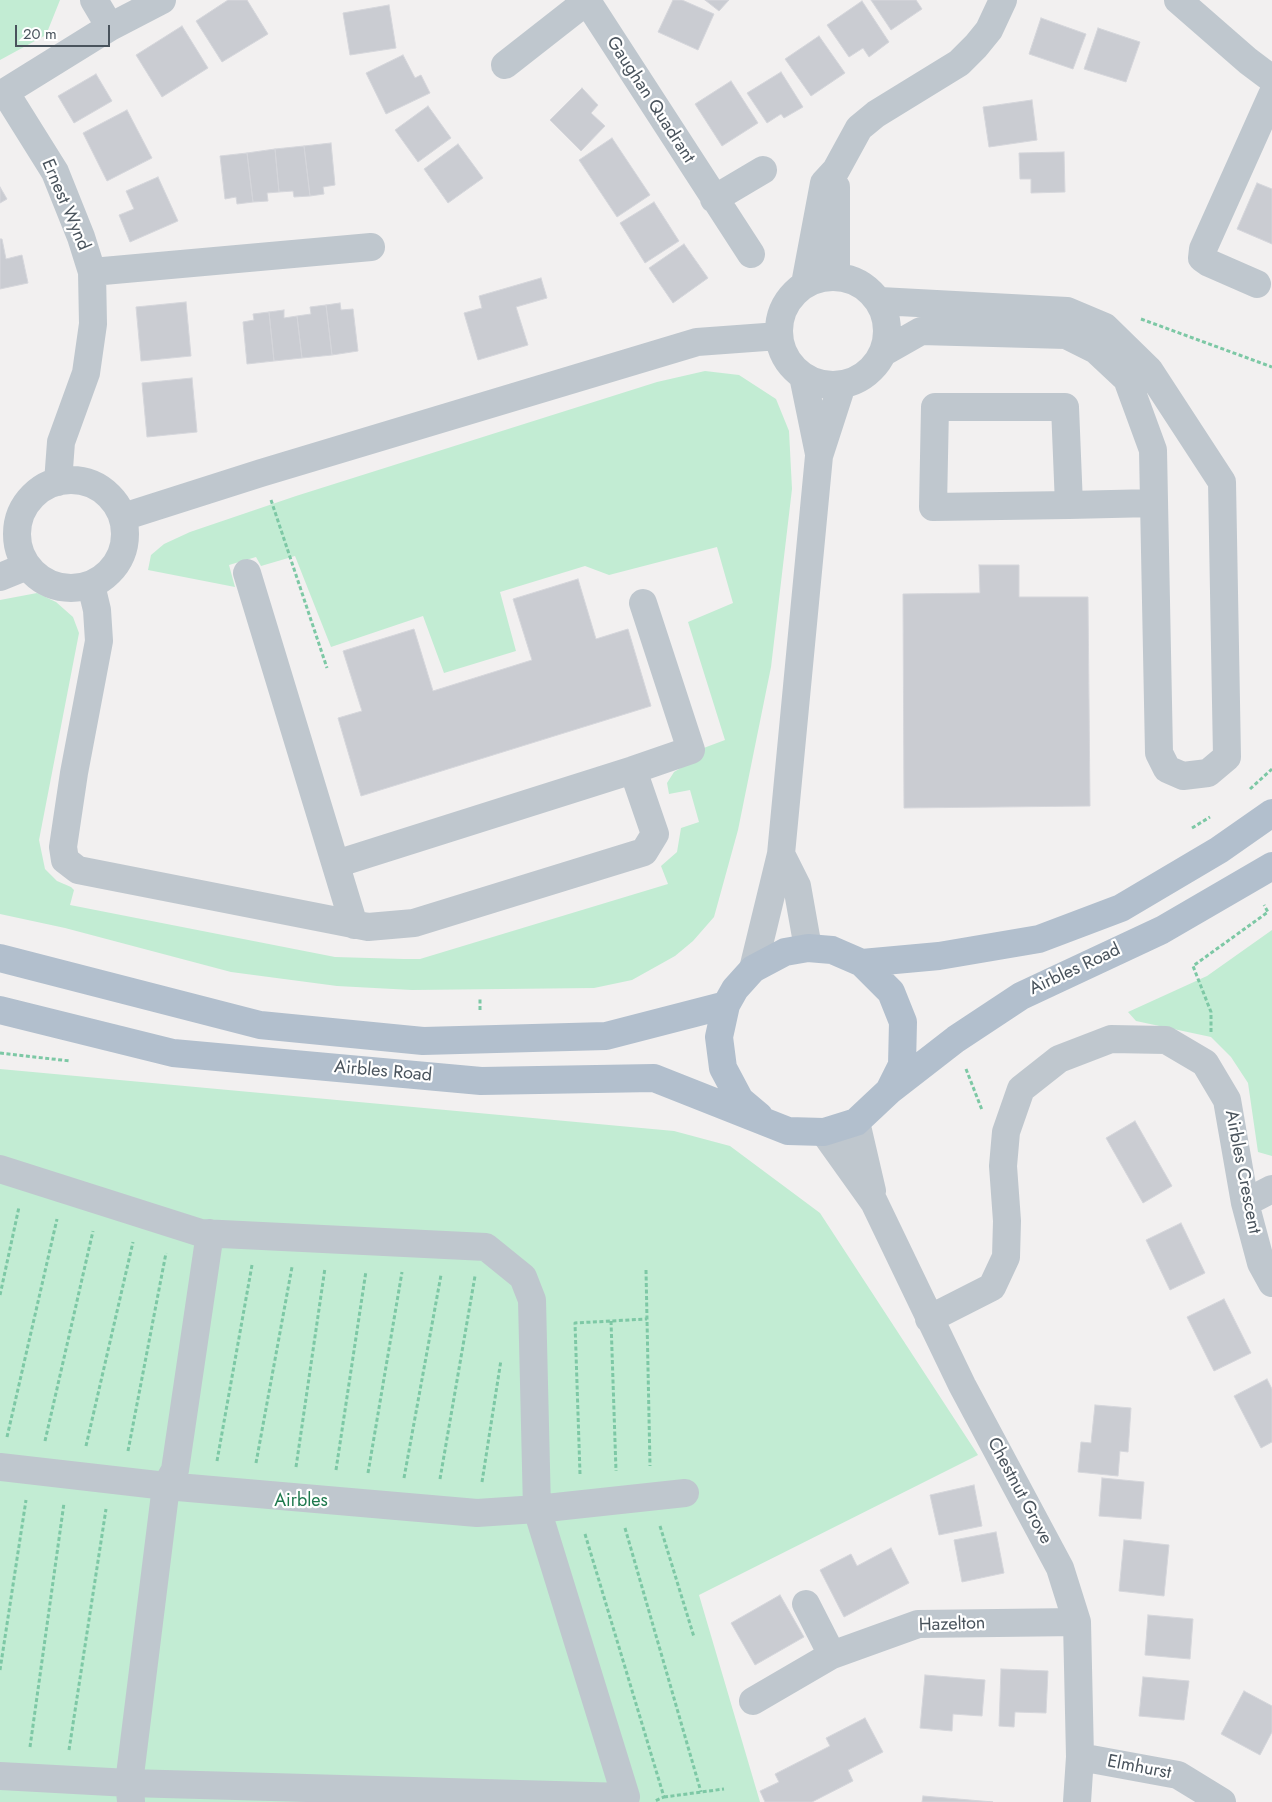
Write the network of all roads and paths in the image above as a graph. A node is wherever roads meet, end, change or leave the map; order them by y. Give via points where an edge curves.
1 (94, 0) edge
2 (162, 0) edge
3 (587, 0) edge
4 (1003, 0) edge
5 (1178, 0) edge
6 (110, 27) junction
7 (505, 65) dead end
8 (1272, 78) edge
9 (1272, 95) edge
10 (763, 170) dead end
11 (836, 170) junction
12 (714, 199) junction
13 (371, 246) dead end
14 (750, 254) dead end
15 (92, 272) junction
16 (836, 276) junction
17 (805, 284) junction
18 (1257, 284) dead end
19 (880, 302) junction
20 (1137, 317) dead end
21 (779, 336) junction
22 (884, 352) junction
23 (1272, 367) edge
24 (803, 376) junction
25 (842, 385) junction
26 (819, 456) junction
27 (262, 473) junction
28 (58, 482) junction
29 (1154, 503) junction
30 (1069, 505) junction
31 (123, 517) junction
32 (27, 566) junction
33 (248, 573) dead end
34 (0, 577) edge
35 (91, 585) junction
36 (643, 603) dead end
37 (327, 668) dead end
38 (632, 770) junction
39 (1272, 813) edge
40 (781, 854) junction
41 (336, 864) junction
42 (1272, 866) edge
43 (354, 925) junction
44 (808, 948) junction
45 (0, 958) edge
46 (862, 963) junction
47 (753, 969) junction
48 (726, 1005) junction
49 (0, 1010) edge
50 (956, 1039) junction
51 (889, 1091) junction
52 (764, 1121) junction
53 (856, 1122) junction
54 (824, 1132) junction
55 (1006, 1132) junction
56 (13, 1173) edge
57 (63, 1189) junction
58 (1272, 1189) edge
59 (100, 1201) junction
60 (874, 1202) junction
61 (1245, 1203) junction
62 (139, 1213) junction
63 (172, 1223) junction
64 (210, 1233) junction
65 (257, 1235) junction
66 (297, 1237) junction
67 (330, 1239) junction
68 (370, 1241) junction
69 (407, 1243) junction
70 (446, 1245) junction
71 (480, 1247) junction
72 (646, 1270) dead end
73 (1272, 1283) edge
74 (0, 1295) edge
75 (648, 1319) junction
76 (929, 1319) junction
77 (611, 1321) junction
78 (502, 1358) dead end
79 (0, 1467) edge
80 (35, 1471) junction
81 (74, 1475) junction
82 (117, 1480) junction
83 (166, 1486) junction
84 (212, 1490) junction
85 (250, 1493) junction
86 (685, 1493) dead end
87 (292, 1497) junction
88 (651, 1497) junction
89 (332, 1500) junction
90 (617, 1501) junction
91 (363, 1503) junction
92 (578, 1505) junction
93 (399, 1506) junction
94 (434, 1509) junction
95 (537, 1509) junction
96 (477, 1513) junction
97 (806, 1604) dead end
98 (1077, 1622) junction
99 (694, 1637) dead end
100 (832, 1655) junction
101 (0, 1670) edge
102 (753, 1702) dead end
103 (1080, 1758) junction
104 (13, 1777) edge
105 (64, 1780) junction
106 (724, 1789) dead end
107 (701, 1792) junction
108 (130, 1793) edge
109 (644, 1799) edge
110 (653, 1802) edge
111 (1077, 1802) edge
112 (1222, 1802) edge

1 - 6 street
2 - 6 street
3 - 7 street
3 - 12 street, Gaughan Quadrant
4 - 11 street via 989,30 959,63 858,128
5 - 8 street
6 - 15 street, Ernest Wynd via 5,92 55,172
9 - 18 street via 1203,249 1202,258
10 - 12 street
11 - 16 street
11 - 17 street via 824,184
12 - 14 street, Gaughan Quadrant
13 - 15 street, Ernest Wynd
15 - 28 street, Ernest Wynd via 93,324 86,373 61,442
16 - 17 street
16 - 19 street via 867,287
17 - 21 street via 791,297 781,317
19 - 22 street via 888,329
19 - 29 street via 1067,311 1105,327 1148,370 1222,482 1228,757 1208,773 1183,776 1167,769 1159,753
20 - 23 path
21 - 24 street via 790,363
21 - 27 street via 697,342
22 - 25 street via 874,367 859,379
22 - 29 street via 921,331 1066,335 1096,350 1127,378 1153,450
24 - 25 street via 823,384
24 - 26 street
25 - 26 street
26 - 40 street
27 - 31 street
27 - 37 path
28 - 31 street via 85,480 102,488 115,501
28 - 32 street via 48,484 33,494 22,509 17,526 17,544
29 - 30 street
30 - 30 street via 1065,407 934,407 933,508
31 - 35 street via 126,536 123,554 114,569
32 - 34 street
32 - 35 street via 34,575 49,584 66,589
33 - 41 street
35 - 43 street via 99,641 74,773 63,847 65,860 78,870
36 - 38 street via 691,750
38 - 41 street
38 - 43 street via 655,834 644,852 414,923
39 - 46 main road, Airbles Road via 1219,850 1120,908 1039,939 940,956
40 - 44 street via 797,886
40 - 47 street
41 - 43 street
42 - 50 main road, Airbles Road via 1162,930 1021,996
44 - 46 main road, Airbles Road via 832,950
44 - 47 main road, Airbles Road via 785,952
45 - 48 main road, Airbles Road via 260,1025 423,1041 606,1036
46 - 51 main road, Airbles Road via 891,992 903,1022 902,1064
47 - 48 main road, Airbles Road
48 - 52 main road, Airbles Road via 719,1036 723,1068 740,1100
49 - 52 main road, Airbles Road via 173,1053 480,1081 654,1078
50 - 51 main road, Airbles Road
50 - 55 path via 984,1114
51 - 53 main road, Airbles Road
52 - 54 main road, Airbles Road via 788,1131
53 - 54 main road, Airbles Road
53 - 60 street, Chestnut Grove
54 - 60 street, Chestnut Grove
55 - 61 street, Airbles Crescent via 1021,1089 1059,1059 1111,1039 1166,1040 1205,1063 1227,1100
55 - 76 street, Airbles Crescent via 1003,1166 1006,1257 992,1287
56 - 57 street
56 - 74 path
57 - 59 street
57 - 79 path
58 - 61 street
59 - 62 street
59 - 80 path
60 - 76 street, Chestnut Grove
61 - 73 street, Airbles Crescent via 1261,1263
62 - 63 street
62 - 81 path
63 - 64 street
63 - 82 path
64 - 65 street
64 - 83 street via 175,1470
65 - 66 street
65 - 84 path
66 - 67 street
66 - 85 path
67 - 68 street
67 - 87 path
68 - 69 street
68 - 89 path
69 - 70 street
69 - 91 path
70 - 71 street
70 - 93 path
71 - 94 path
71 - 95 street via 486,1247 523,1277 532,1300
72 - 75 path
75 - 77 path
75 - 88 path
76 - 98 street, Chestnut Grove via 1060,1568
77 - 90 path
77 - 92 path via 576,1323
78 - 96 path
79 - 80 street
80 - 81 street
80 - 101 path
81 - 82 street
81 - 104 path
82 - 83 street
82 - 105 path
83 - 84 street
83 - 108 street
84 - 85 street
85 - 87 street
86 - 88 street
87 - 89 street
88 - 90 street
88 - 99 path
89 - 91 street
90 - 92 street
90 - 107 path
91 - 93 street
92 - 95 street
92 - 109 path
93 - 94 street
94 - 96 street
95 - 96 street
95 - 109 street
97 - 100 street
98 - 100 street, Hazelton via 918,1624
98 - 103 street, Chestnut Grove
100 - 102 street, Hazelton
103 - 111 street, Chestnut Grove
103 - 112 street, Elmhurst via 1178,1775
104 - 105 street
105 - 108 street
106 - 107 path
107 - 109 path
108 - 109 street
109 - 110 path

